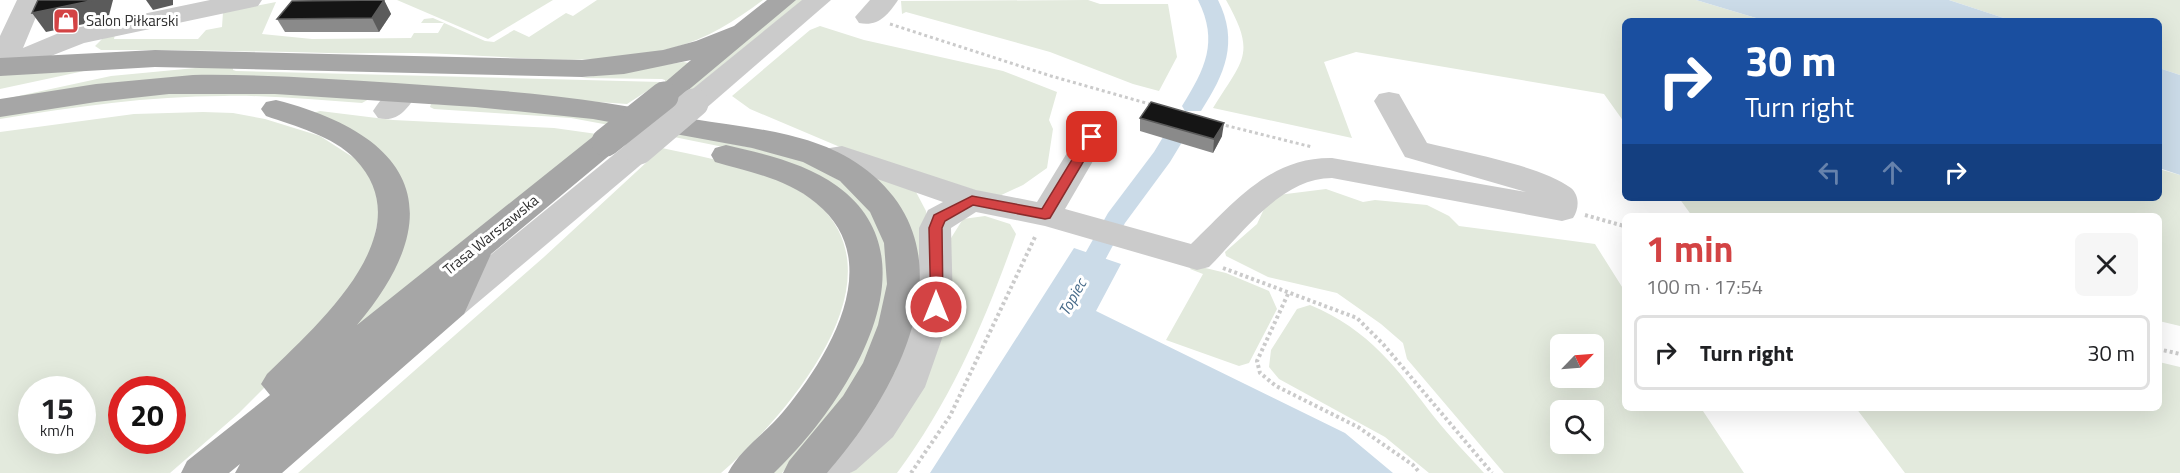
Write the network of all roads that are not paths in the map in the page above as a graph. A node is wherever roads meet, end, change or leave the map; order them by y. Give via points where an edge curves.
1 (30, 0) edge
2 (249, 0) edge
3 (783, 0) edge
4 (818, 0) edge
5 (745, 31) junction
6 (240, 60) junction
7 (0, 67) edge
8 (0, 95) edge
9 (1389, 101) dead end
10 (396, 102) junction
11 (0, 108) edge
12 (276, 109) junction
13 (0, 125) edge
14 (1092, 137) dead end
15 (823, 158) junction
16 (972, 200) junction
17 (1045, 215) junction
18 (466, 274) junction
19 (328, 410) junction
20 (208, 467) edge
21 (255, 473) edge
22 (274, 473) edge
23 (748, 473) edge
24 (803, 473) edge
25 (816, 473) edge

1 - 7 street
2 - 7 street via 76,36
3 - 5 main road, Trasa Warszawska
4 - 18 street, Trasa Warszawska, bridge via 639,150
5 - 6 main road via 664,59 597,70
5 - 18 main road, Trasa Warszawska, bridge via 606,142
6 - 7 main road via 89,58
6 - 8 main road via 132,69
9 - 17 street via 1416,150 1530,182 1561,196 1562,210 1332,168 1308,169 1282,178 1269,188 1197,258
10 - 11 main road via 195,84
10 - 12 main road
10 - 15 main road via 596,110 775,144
10 - 23 main road via 579,127 753,161 810,184 839,206 858,232 866,260 858,316 823,390 786,437
12 - 13 main road via 212,105 145,107
12 - 20 main road via 336,133 374,159 392,192 393,231 384,260 351,309 270,394
14 - 17 street
15 - 16 street via 842,156
15 - 24 main road via 861,182 887,210 902,243 904,279 897,319 876,374 843,428
16 - 17 street
16 - 25 street via 939,218 936,307 912,377 880,426 842,458
18 - 19 main road, Trasa Warszawska
18 - 20 main road, Trasa Warszawska
19 - 21 main road, Trasa Warszawska
19 - 22 main road

